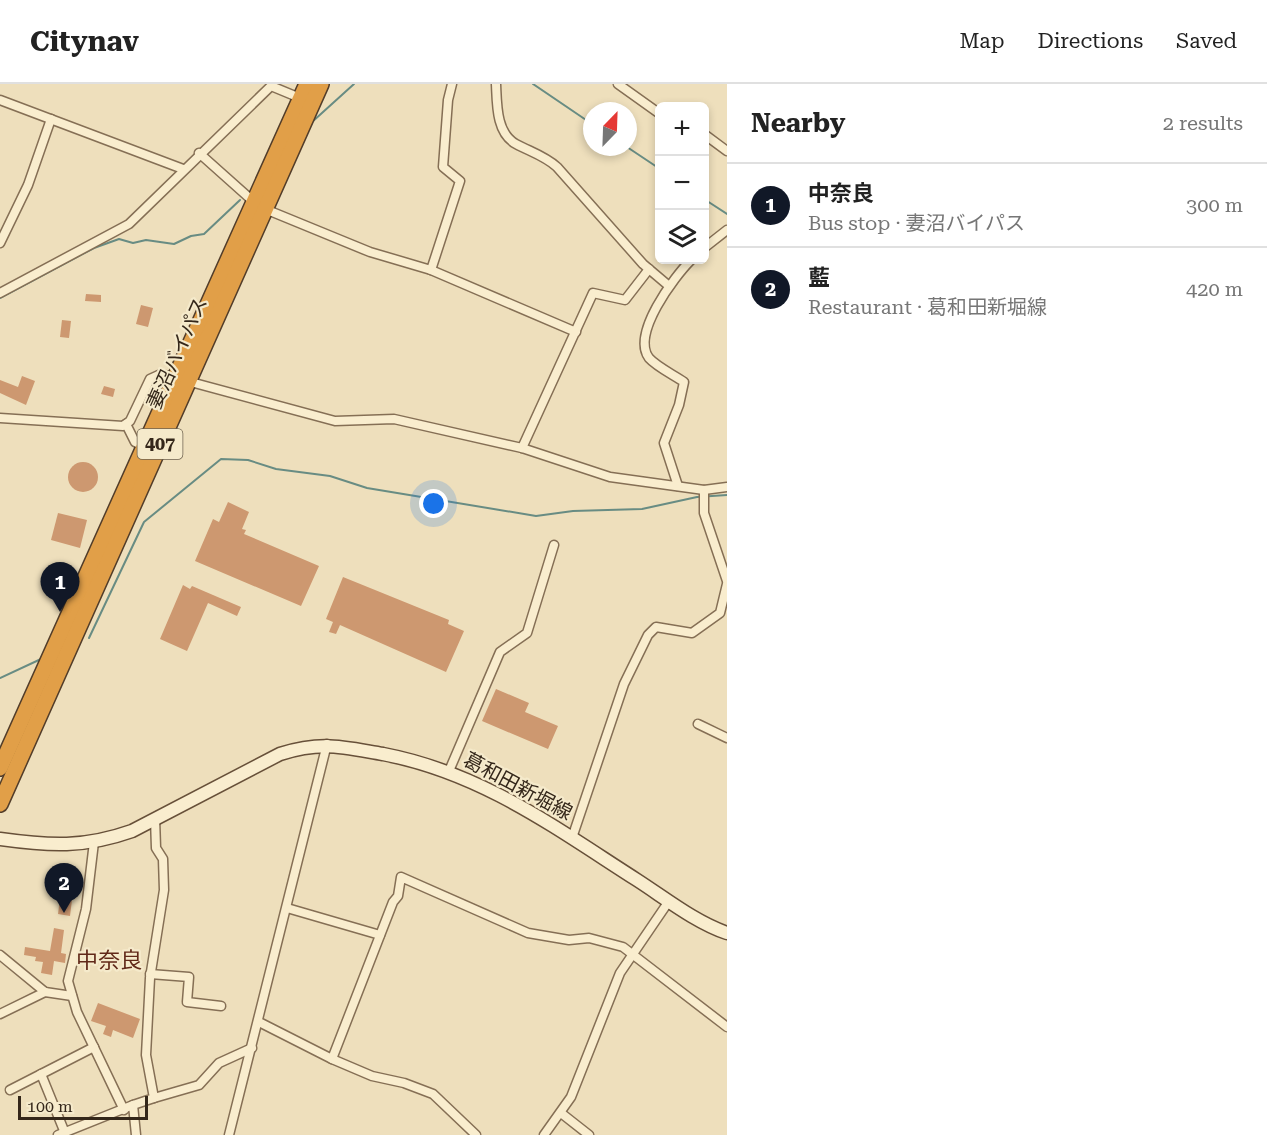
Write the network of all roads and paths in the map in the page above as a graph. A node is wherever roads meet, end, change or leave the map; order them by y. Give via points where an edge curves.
1 (321, 84) edge
2 (452, 84) edge
3 (496, 84) edge
4 (618, 84) edge
5 (304, 91) edge
6 (0, 100) edge
7 (655, 110) edge
8 (51, 119) junction
9 (709, 137) edge
10 (727, 151) edge
11 (200, 153) junction
12 (183, 169) junction
13 (260, 206) junction
14 (727, 230) edge
15 (0, 243) edge
16 (709, 245) edge
17 (688, 264) edge
18 (649, 269) junction
19 (431, 270) junction
20 (669, 286) junction
21 (0, 293) edge
22 (576, 332) junction
23 (181, 381) junction
24 (0, 418) edge
25 (126, 424) junction
26 (145, 447) junction
27 (522, 447) junction
28 (678, 486) junction
29 (727, 487) edge
30 (704, 490) junction
31 (554, 545) dead end
32 (727, 582) edge
33 (698, 724) dead end
34 (727, 738) edge
35 (327, 744) junction
36 (0, 768) edge
37 (449, 771) junction
38 (0, 804) edge
39 (155, 818) junction
40 (572, 838) junction
41 (0, 839) edge
42 (93, 842) junction
43 (669, 901) junction
44 (287, 908) junction
45 (727, 933) edge
46 (380, 935) junction
47 (633, 952) junction
48 (0, 955) edge
49 (150, 974) junction
50 (45, 992) junction
51 (72, 996) junction
52 (221, 1006) dead end
53 (0, 1014) edge
54 (259, 1022) junction
55 (727, 1027) edge
56 (94, 1047) junction
57 (252, 1048) junction
58 (332, 1059) junction
59 (40, 1074) junction
60 (10, 1090) dead end
61 (154, 1098) junction
62 (134, 1105) junction
63 (124, 1110) junction
64 (561, 1113) junction
65 (62, 1134) edge
66 (136, 1135) edge
67 (229, 1135) edge
68 (476, 1135) edge
69 (544, 1135) edge
70 (589, 1135) edge

1 - 13 highway, 妻沼バイパス / 407
2 - 19 street via 443,167 460,181
3 - 18 street via 504,132 514,143 557,167
4 - 7 street
5 - 11 street via 271,86
5 - 13 highway, 妻沼バイパス / 407
6 - 8 street
8 - 12 street
8 - 15 street via 28,185
9 - 10 street
11 - 12 street
11 - 13 street
12 - 21 street via 129,224
13 - 19 street via 370,252
13 - 23 highway, 妻沼バイパス / 407
14 - 16 street
17 - 20 street
18 - 20 street
18 - 22 street via 625,300 593,293
19 - 22 street
20 - 28 street via 644,333 643,345 650,358 684,382 664,442
22 - 27 street
23 - 25 street via 161,374 153,376
23 - 26 highway, 妻沼バイパス / 407
23 - 27 street via 335,422 394,419
23 - 38 highway, 妻沼バイパス / 407
24 - 25 street via 119,427
25 - 26 street via 135,442
26 - 36 highway, 妻沼バイパス / 407
27 - 28 street via 610,477
28 - 30 street
29 - 30 street
30 - 32 street via 704,513
31 - 37 street via 527,633 500,652
32 - 40 street via 720,613 692,633 656,627 648,636 624,684
33 - 34 street
35 - 37 main road, 葛和田新堀線
35 - 39 main road, 葛和田新堀線 via 280,754
35 - 44 street
37 - 40 main road, 葛和田新堀線 via 509,800
39 - 42 main road, 葛和田新堀線 via 132,831
39 - 49 street via 164,890
40 - 43 main road, 葛和田新堀線
41 - 42 main road, 葛和田新堀線 via 51,846
42 - 51 street via 86,909 68,981
43 - 45 main road, 葛和田新堀線
43 - 47 street
44 - 46 street
44 - 54 street
46 - 47 street via 398,896 401,877 528,933 569,940 589,938
46 - 58 street
47 - 55 street
47 - 64 street via 608,999 585,1064
48 - 50 street
49 - 52 street via 189,977 187,1002
49 - 61 street via 146,1055
50 - 51 street
50 - 53 street
51 - 56 street
54 - 57 street
54 - 58 street
56 - 59 street
56 - 63 street
57 - 61 street via 219,1063 200,1085
57 - 67 street
58 - 68 street via 433,1094
59 - 60 street
59 - 65 street
61 - 62 street
62 - 63 street
62 - 66 street
63 - 65 street
64 - 69 street
64 - 70 street

